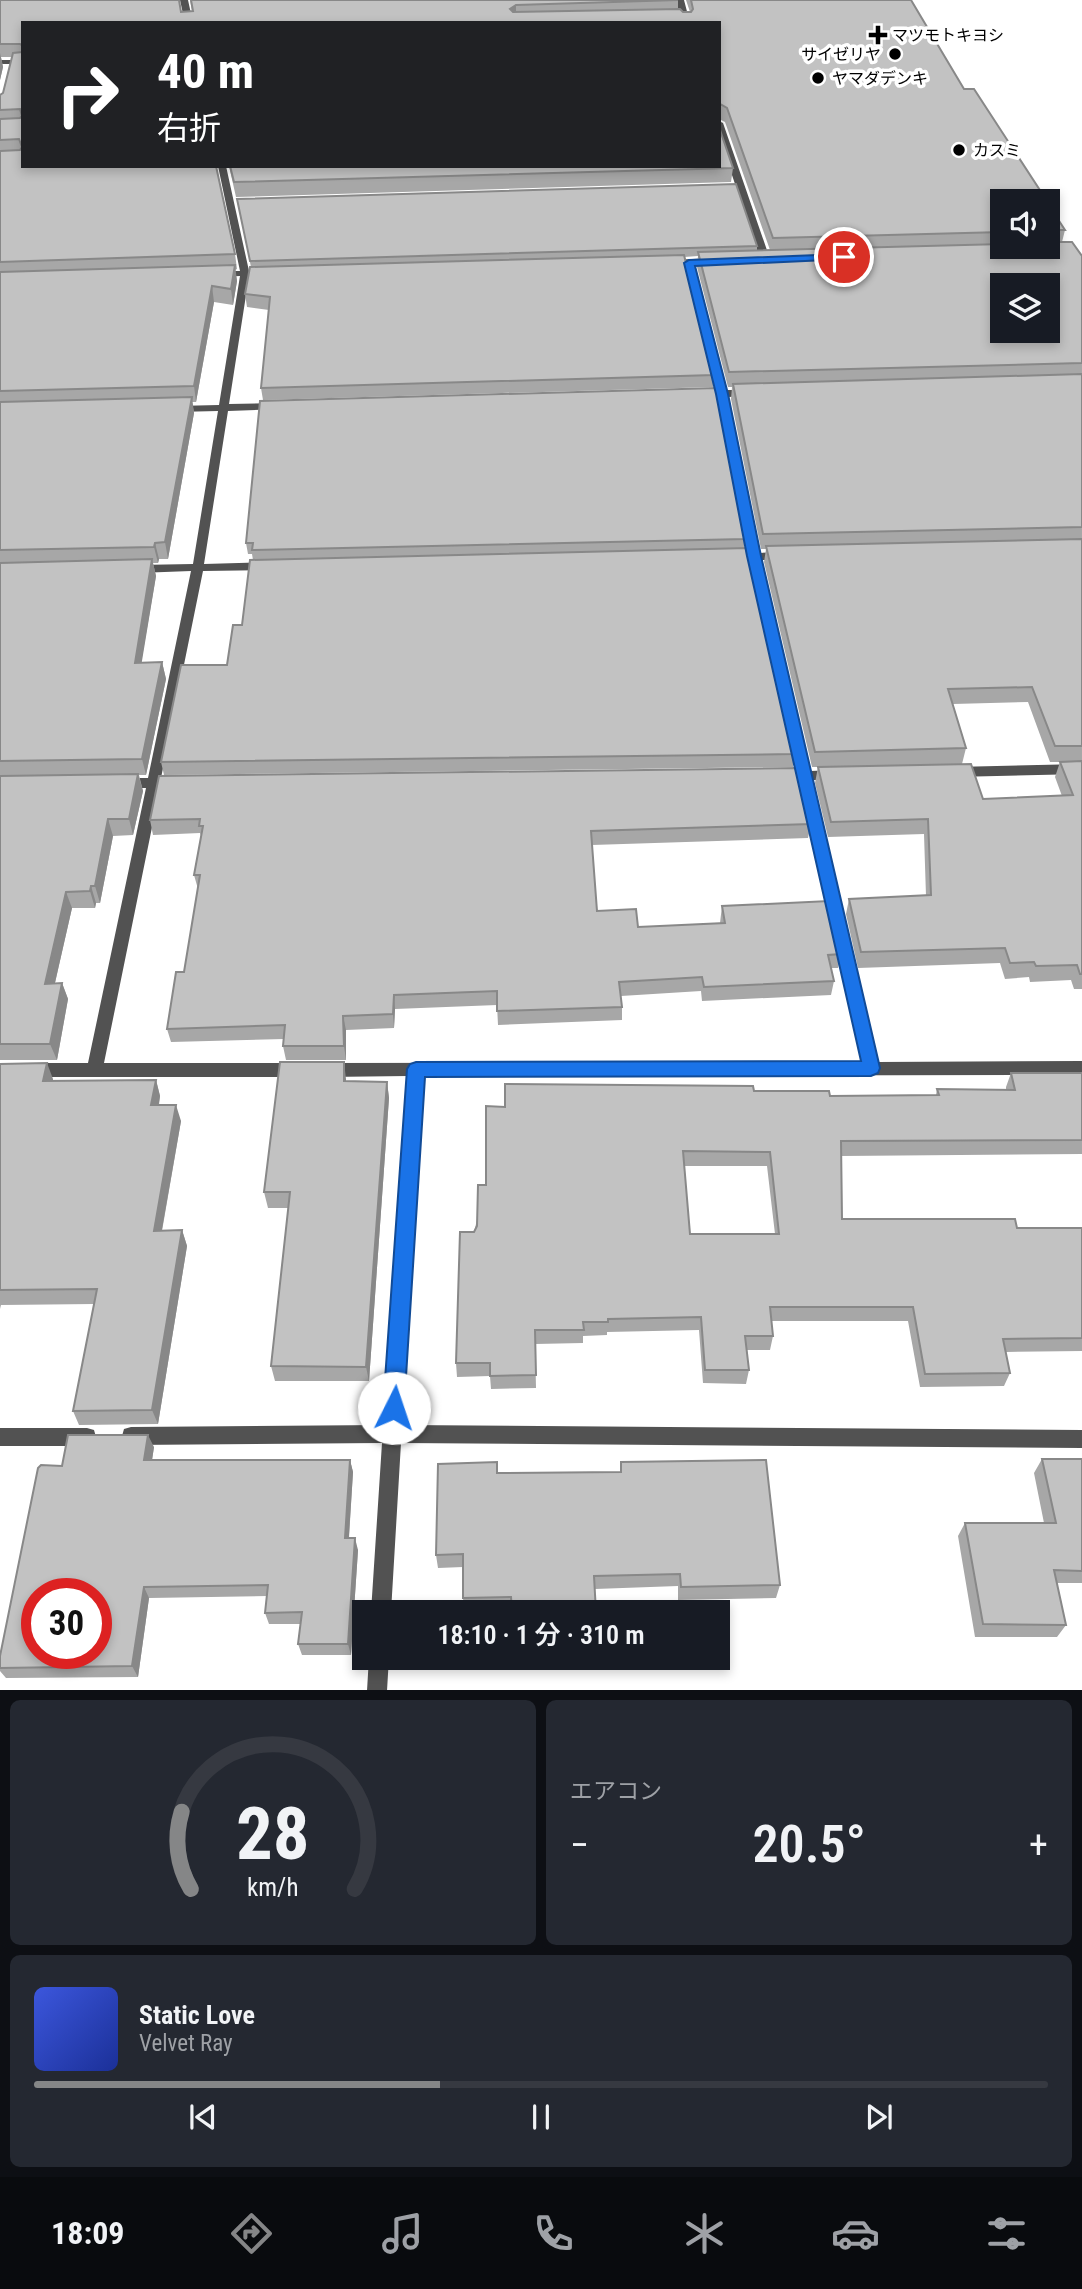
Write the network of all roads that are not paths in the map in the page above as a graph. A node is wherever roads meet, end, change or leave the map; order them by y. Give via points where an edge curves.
1 (184, 0) edge
2 (680, 0) edge
3 (672, 19) edge
4 (685, 20) edge
5 (189, 21) edge
6 (0, 62) edge
7 (21, 62) edge
8 (721, 130) edge
9 (222, 168) edge
10 (739, 187) junction
11 (725, 188) edge
12 (230, 203) junction
13 (244, 203) edge
14 (765, 259) junction
15 (778, 259) edge
16 (752, 260) edge
17 (727, 261) edge
18 (661, 263) edge
19 (689, 263) junction
20 (246, 273) junction
21 (273, 273) edge
22 (205, 275) edge
23 (763, 392) edge
24 (722, 394) junction
25 (680, 395) edge
26 (293, 406) edge
27 (224, 408) junction
28 (158, 409) edge
29 (754, 556) junction
30 (789, 556) edge
31 (726, 557) edge
32 (281, 566) edge
33 (198, 567) junction
34 (119, 570) edge
35 (1082, 769) edge
36 (944, 772) edge
37 (847, 774) edge
38 (805, 775) junction
39 (764, 776) edge
40 (195, 782) edge
41 (112, 783) edge
42 (154, 783) junction
43 (871, 1068) junction
44 (1082, 1068) edge
45 (416, 1069) junction
46 (0, 1070) edge
47 (95, 1070) junction
48 (392, 1434) junction
49 (0, 1437) edge
50 (1082, 1439) edge
51 (383, 1600) edge
52 (378, 1670) edge
53 (377, 1690) edge

1 - 5 street
2 - 4 street
3 - 4 street
6 - 7 street
8 - 10 street
9 - 12 street
10 - 11 street
10 - 14 street
12 - 13 street
12 - 20 street
14 - 15 street
14 - 16 street
17 - 19 street
18 - 19 street
19 - 24 street
20 - 21 street
20 - 22 street
20 - 27 street
23 - 24 street
24 - 25 street
24 - 29 street
26 - 27 street
27 - 28 street
27 - 33 street
29 - 30 street
29 - 31 street
29 - 38 street
32 - 33 street
33 - 34 street
33 - 42 street
35 - 36 street
37 - 38 street
38 - 39 street
38 - 43 street
40 - 42 street
41 - 42 street
42 - 47 street
43 - 44 street
43 - 45 street
45 - 47 street
45 - 48 street
46 - 47 street
48 - 49 street
48 - 50 street
48 - 51 street
52 - 53 street

